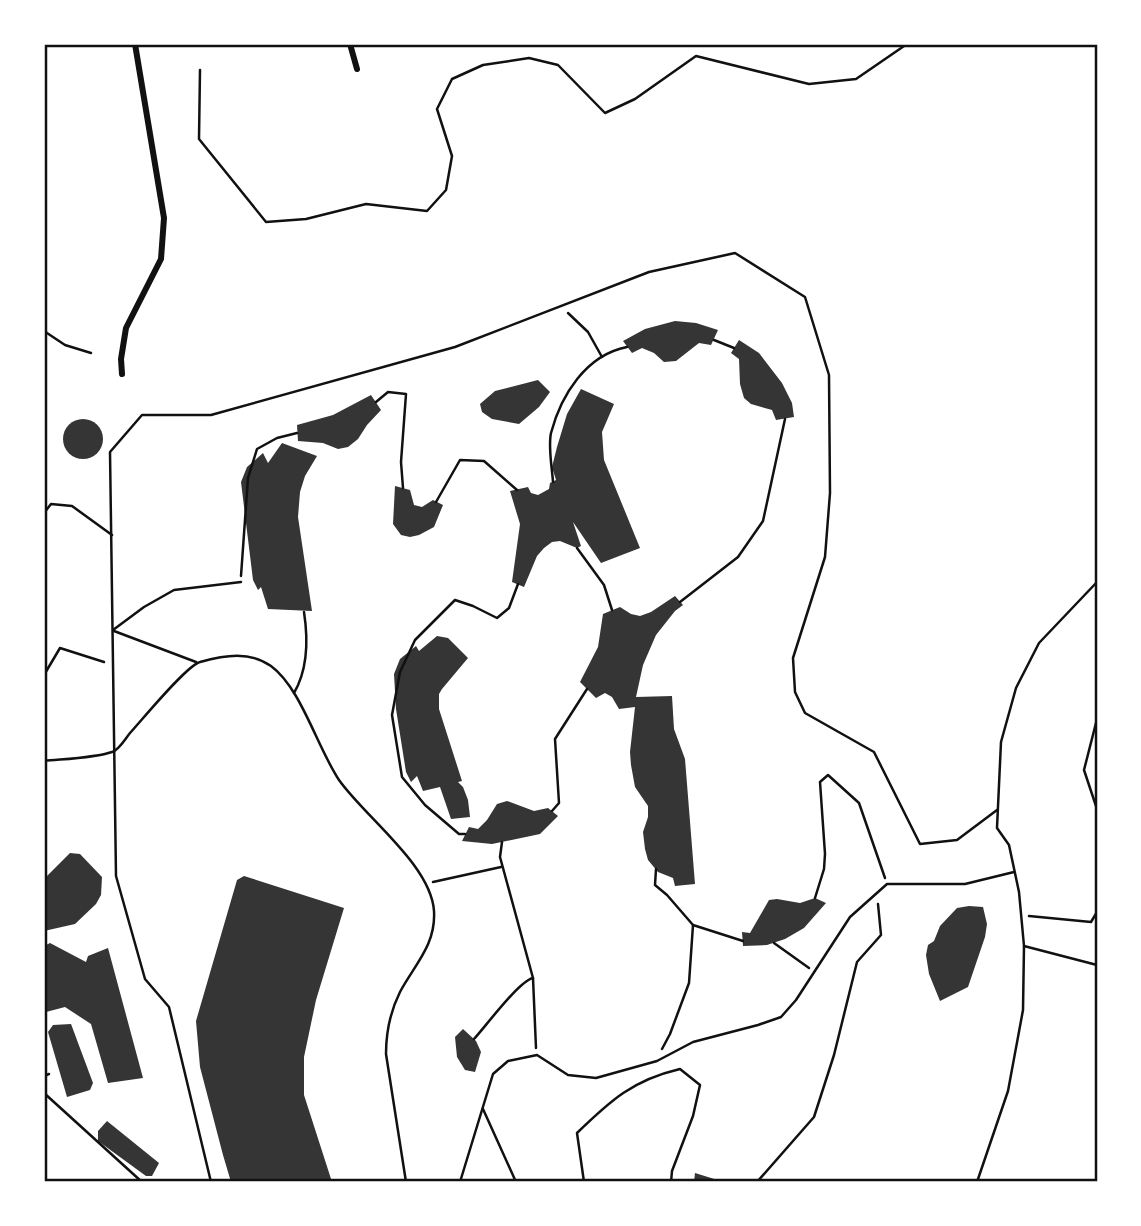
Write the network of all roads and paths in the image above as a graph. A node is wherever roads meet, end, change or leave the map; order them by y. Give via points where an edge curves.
1 (135, 44) edge
2 (350, 44) edge
3 (907, 44) edge
4 (357, 69) dead end
5 (200, 70) dead end
6 (561, 306) junction
7 (44, 331) edge
8 (713, 340) dead end
9 (627, 347) dead end
10 (734, 348) dead end
11 (91, 353) dead end
12 (603, 357) junction
13 (122, 374) dead end
14 (376, 402) dead end
15 (785, 419) dead end
16 (297, 433) dead end
17 (553, 482) dead end
18 (402, 488) dead end
19 (517, 490) dead end
20 (436, 502) dead end
21 (44, 513) edge
22 (112, 535) junction
23 (577, 548) dead end
24 (241, 582) joint
25 (1097, 582) edge
26 (518, 584) dead end
27 (680, 602) dead end
28 (612, 610) dead end
29 (304, 612) dead end
30 (113, 630) junction
31 (196, 662) junction
32 (114, 665) junction
33 (44, 675) edge
34 (587, 689) dead end
35 (294, 693) junction
36 (1097, 719) edge
37 (115, 752) junction
38 (44, 761) edge
39 (1097, 809) edge
40 (997, 810) junction
41 (552, 811) dead end
42 (465, 834) dead end
43 (502, 842) dead end
44 (503, 866) junction
45 (656, 869) dead end
46 (1014, 872) junction
47 (426, 884) junction
48 (887, 884) junction
49 (876, 894) junction
50 (814, 898) dead end
51 (1097, 912) edge
52 (1021, 915) junction
53 (693, 925) junction
54 (743, 941) dead end
55 (774, 943) dead end
56 (1024, 946) junction
57 (1097, 965) edge
58 (814, 972) junction
59 (533, 978) junction
60 (474, 1039) dead end
61 (537, 1055) junction
62 (650, 1063) junction
63 (49, 1074) dead end
64 (44, 1076) edge
65 (44, 1093) edge
66 (482, 1108) junction
67 (142, 1182) edge
68 (211, 1182) edge
69 (406, 1182) edge
70 (460, 1182) edge
71 (516, 1182) edge
72 (584, 1182) edge
73 (671, 1182) edge
74 (757, 1182) edge
75 (977, 1182) edge

1 - 13 street via 164,218 161,259 126,328
2 - 4 street
3 - 5 lane via 856,79 809,83 696,56 635,99 605,113 558,65 529,58 483,65 452,79 437,109 452,156 446,190 427,211 366,204 306,219 266,222 199,139
6 - 12 path via 588,332
6 - 22 lane via 456,347 211,415 142,415 110,452
6 - 40 lane via 649,272 736,253 804,298 829,375 830,493 825,557 793,658 795,692 805,713 874,752 920,844 957,840
7 - 11 lane via 65,345
8 - 10 path
9 - 12 path
12 - 17 path via 566,393 551,435
14 - 18 path via 388,392 406,394
15 - 27 path via 763,521 738,557
16 - 24 path via 257,449 248,478
19 - 20 path via 484,461 460,460
21 - 22 lane via 51,504 72,506
22 - 30 lane
23 - 28 path via 604,585
24 - 30 lane via 174,590
25 - 40 lane via 1039,643 1016,688 1001,741
26 - 42 path via 509,608 497,618 455,600 415,640 400,672 392,715 402,777 425,805 458,834
29 - 35 lane via 304,664
30 - 31 lane
30 - 32 lane
31 - 35 lane via 256,657 273,668
31 - 37 lane
32 - 33 path via 60,648
32 - 37 lane
34 - 41 path via 555,739 559,803
35 - 47 lane via 340,781
36 - 39 path via 1084,769
37 - 38 lane
37 - 68 lane via 116,876 145,979 169,1007
40 - 46 lane via 997,828 1009,845
43 - 44 path
44 - 47 path
44 - 59 path
45 - 53 path via 655,885
46 - 48 lane via 965,884
46 - 52 lane
47 - 69 lane via 434,913 431,942 397,999 386,1039
48 - 49 lane
48 - 50 path via 859,803 828,775 820,782 825,854
49 - 58 lane via 850,917
49 - 74 path via 881,935 857,962 814,1117
51 - 52 path via 1091,922
52 - 56 lane
53 - 54 path
53 - 62 path via 689,983 670,1034
55 - 58 path
56 - 57 lane
56 - 75 lane via 1019,1040 1008,1091
58 - 62 lane via 781,1017 693,1042
59 - 60 path via 511,995
59 - 61 path
61 - 62 lane via 568,1075 596,1078
61 - 66 lane via 508,1061 493,1074
63 - 64 path
65 - 67 path
66 - 70 lane
66 - 71 lane
72 - 73 path via 577,1133 614,1098 654,1075 680,1069 699,1084

